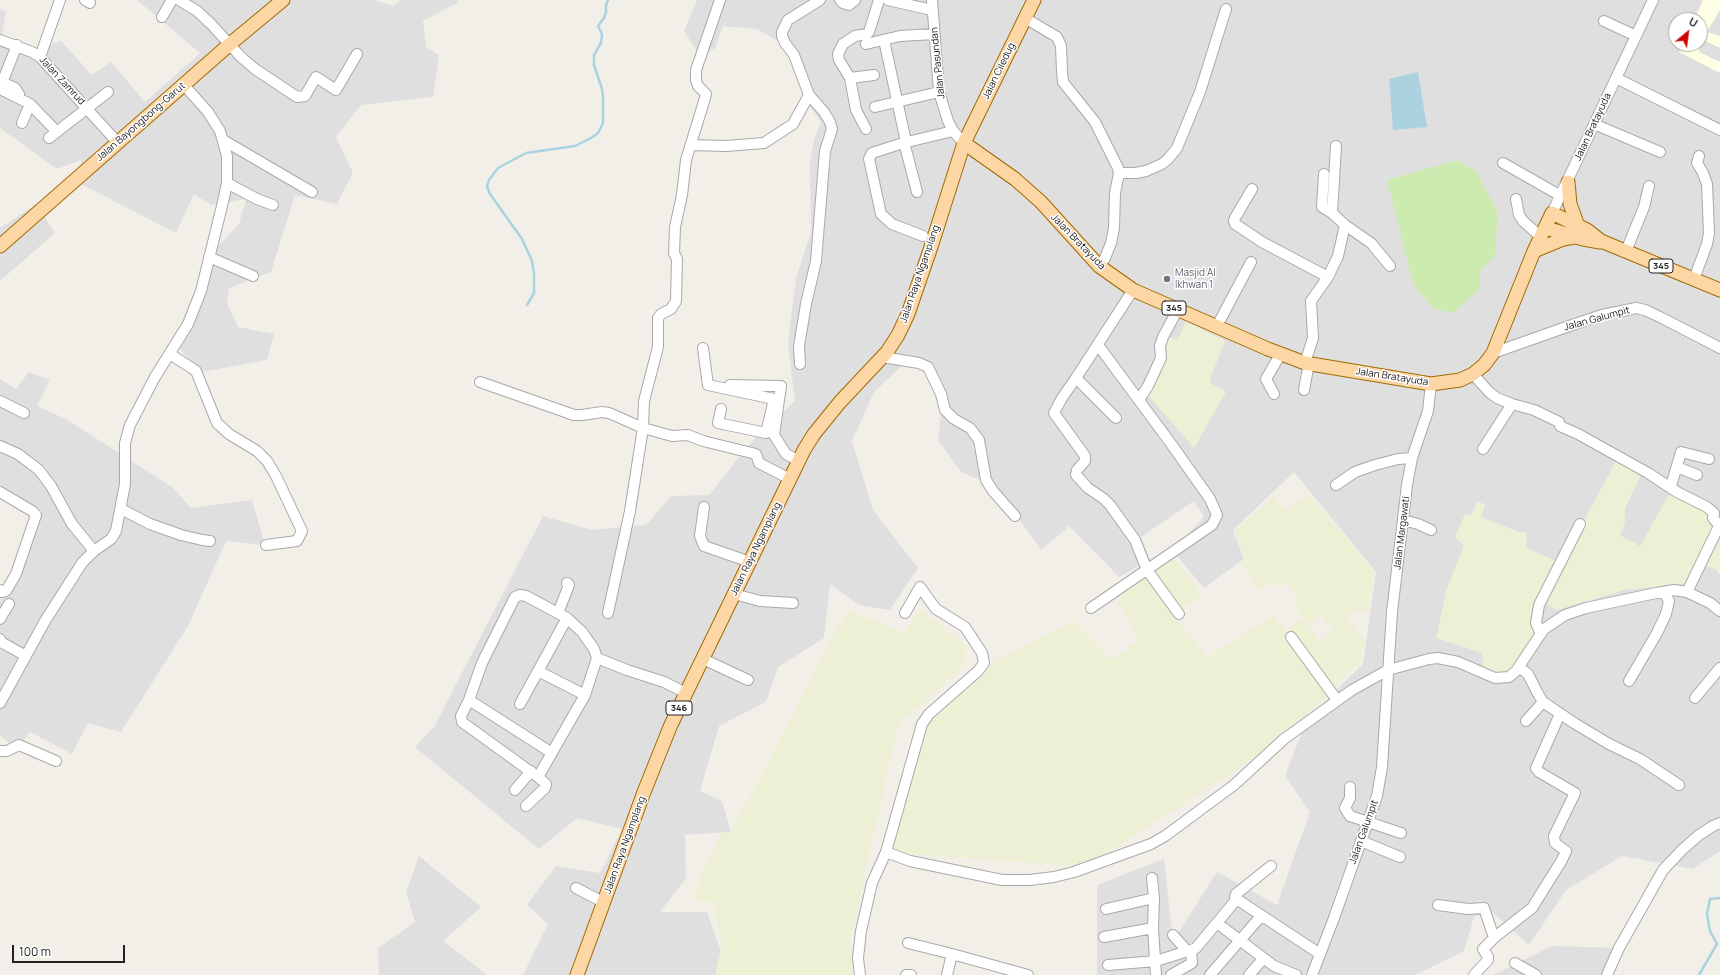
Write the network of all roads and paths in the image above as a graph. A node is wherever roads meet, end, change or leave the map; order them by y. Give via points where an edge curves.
1 (60, 0) edge
2 (172, 0) edge
3 (179, 0) edge
4 (283, 0) edge
5 (720, 0) edge
6 (820, 0) edge
7 (840, 0) edge
8 (855, 0) edge
9 (879, 0) edge
10 (888, 0) edge
11 (1034, 0) edge
12 (1652, 0) edge
13 (932, 5) edge
14 (1226, 9) dead end
15 (162, 17) dead end
16 (1025, 18) junction
17 (1604, 21) dead end
18 (934, 34) junction
19 (1636, 36) junction
20 (0, 40) edge
21 (884, 40) junction
22 (230, 44) junction
23 (866, 44) dead end
24 (16, 45) junction
25 (357, 54) dead end
26 (40, 57) junction
27 (874, 75) dead end
28 (850, 78) junction
29 (1616, 78) junction
30 (184, 85) junction
31 (1, 86) edge
32 (108, 92) dead end
33 (939, 92) junction
34 (809, 95) junction
35 (898, 101) junction
36 (30, 104) junction
37 (875, 107) dead end
38 (87, 109) junction
39 (22, 123) dead end
40 (1594, 124) junction
41 (866, 130) dead end
42 (1720, 130) edge
43 (953, 131) junction
44 (115, 140) junction
45 (223, 140) junction
46 (905, 142) junction
47 (964, 143) junction
48 (691, 145) junction
49 (1336, 146) dead end
50 (1660, 152) dead end
51 (1700, 156) dead end
52 (1503, 163) dead end
53 (1119, 173) junction
54 (1324, 174) dead end
55 (227, 182) junction
56 (1568, 182) junction
57 (1649, 186) dead end
58 (1252, 189) dead end
59 (312, 192) dead end
60 (917, 192) dead end
61 (1561, 196) junction
62 (1516, 199) dead end
63 (273, 204) dead end
64 (1332, 212) junction
65 (1552, 214) junction
66 (1345, 225) junction
67 (1543, 232) junction
68 (1577, 232) junction
69 (923, 236) dead end
70 (0, 246) edge
71 (1534, 251) junction
72 (1626, 251) junction
73 (209, 257) junction
74 (1251, 262) dead end
75 (1099, 266) junction
76 (1390, 266) dead end
77 (253, 276) dead end
78 (1328, 277) junction
79 (1694, 279) junction
80 (1133, 290) junction
81 (1720, 290) edge
82 (1178, 309) junction
83 (1217, 326) junction
84 (1098, 345) junction
85 (703, 348) dead end
86 (1720, 348) edge
87 (1493, 353) junction
88 (170, 354) junction
89 (1280, 354) junction
90 (882, 357) junction
91 (1307, 363) junction
92 (800, 364) dead end
93 (1473, 374) junction
94 (1076, 378) junction
95 (480, 382) dead end
96 (1431, 384) junction
97 (708, 385) junction
98 (1304, 390) dead end
99 (1274, 394) dead end
100 (777, 400) junction
101 (1139, 400) junction
102 (0, 401) edge
103 (1512, 404) junction
104 (721, 409) dead end
105 (24, 413) dead end
106 (1116, 418) dead end
107 (643, 428) junction
108 (770, 434) junction
109 (0, 446) edge
110 (1483, 450) dead end
111 (801, 456) junction
112 (1412, 458) junction
113 (1709, 459) dead end
114 (1677, 467) junction
115 (1697, 475) dead end
116 (790, 479) junction
117 (1336, 485) dead end
118 (1671, 486) junction
119 (0, 492) edge
120 (704, 507) dead end
121 (121, 510) junction
122 (1717, 512) edge
123 (1015, 516) dead end
124 (1403, 520) junction
125 (1580, 524) dead end
126 (1431, 530) dead end
127 (210, 540) dead end
128 (266, 545) dead end
129 (94, 551) junction
130 (750, 562) junction
131 (1147, 570) junction
132 (0, 590) edge
133 (1687, 592) junction
134 (734, 594) junction
135 (1665, 594) junction
136 (793, 603) dead end
137 (9, 604) dead end
138 (1091, 608) dead end
139 (1720, 611) edge
140 (608, 613) dead end
141 (905, 613) dead end
142 (1179, 614) dead end
143 (568, 618) junction
144 (0, 619) edge
145 (1541, 634) junction
146 (1291, 637) dead end
147 (0, 639) edge
148 (26, 656) junction
149 (597, 658) junction
150 (703, 659) junction
151 (1720, 668) edge
152 (1524, 670) junction
153 (538, 671) junction
154 (1388, 676) junction
155 (748, 680) dead end
156 (1629, 681) dead end
157 (686, 693) junction
158 (584, 695) junction
159 (1695, 698) dead end
160 (468, 700) junction
161 (1337, 700) junction
162 (1543, 702) junction
163 (0, 703) edge
164 (520, 704) dead end
165 (1560, 714) junction
166 (1526, 721) dead end
167 (0, 750) edge
168 (552, 753) junction
169 (56, 761) dead end
170 (534, 774) junction
171 (1679, 785) dead end
172 (1350, 787) dead end
173 (515, 790) dead end
174 (526, 806) dead end
175 (1369, 822) junction
176 (1720, 823) edge
177 (1400, 833) dead end
178 (1361, 841) junction
179 (886, 852) junction
180 (1400, 856) dead end
181 (1271, 866) dead end
182 (1152, 878) dead end
183 (576, 888) dead end
184 (1154, 898) junction
185 (1236, 900) junction
186 (603, 902) junction
187 (1438, 905) dead end
188 (1106, 908) dead end
189 (1261, 916) junction
190 (1217, 923) junction
191 (1153, 928) junction
192 (1173, 935) dead end
193 (1494, 936) junction
194 (1104, 937) dead end
195 (1240, 940) junction
196 (908, 943) dead end
197 (1189, 951) junction
198 (952, 954) junction
199 (1320, 954) junction
200 (1263, 958) junction
201 (1156, 961) junction
202 (1515, 962) dead end
203 (1108, 965) dead end
204 (577, 975) edge
205 (860, 975) edge
206 (906, 975) edge
207 (911, 975) edge
208 (947, 975) edge
209 (1028, 975) edge
210 (1156, 975) edge
211 (1171, 975) edge
212 (1210, 975) edge
213 (1249, 975) edge
214 (1296, 975) edge
215 (1312, 975) edge
216 (1474, 975) edge
217 (1536, 975) edge
218 (1607, 975) edge

1 - 26 street
2 - 15 street
3 - 22 street via 197,11
4 - 22 main road, Jalan Bayongbong-Garut
5 - 48 street via 696,70 698,86 706,94
6 - 34 street via 788,20 782,32
7 - 8 street via 849,4
9 - 28 street via 868,33 855,36 843,44 840,50 839,60
10 - 13 street
11 - 16 main road, Jalan Ciledug
12 - 19 street, Jalan Bratayuda
13 - 18 street, Jalan Pasundan
14 - 53 street via 1200,92 1177,148 1162,164 1151,169 1136,173
16 - 47 main road, Jalan Ciledug
16 - 53 street via 1057,37 1061,46 1064,82 1095,122
17 - 19 street
18 - 21 street via 900,36
18 - 33 street, Jalan Pasundan
19 - 29 street, Jalan Bratayuda
20 - 24 street, Jalan Zamrud
21 - 23 street
21 - 35 street
22 - 25 street via 255,69 289,93 301,98 305,96 316,77 336,90
22 - 30 main road, Jalan Bayongbong-Garut
24 - 26 street, Jalan Zamrud
24 - 31 street
26 - 38 street, Jalan Zamrud
27 - 28 street
28 - 41 street via 856,110
29 - 40 street, Jalan Bratayuda
29 - 42 street
30 - 44 main road, Jalan Bayongbong-Garut
30 - 45 street via 208,112
31 - 36 street
32 - 38 street
33 - 35 street
33 - 43 street, Jalan Pasundan
34 - 48 street via 793,124 764,143
34 - 92 street via 824,112 832,129 825,151 816,261 799,346
35 - 37 street
35 - 46 street
36 - 38 street via 53,135
36 - 39 street
38 - 44 street, Jalan Zamrud
40 - 50 street
40 - 56 street, Jalan Bratayuda
43 - 46 street
43 - 47 street, Jalan Pasundan
44 - 70 main road, Jalan Bayongbong-Garut
45 - 55 street via 228,156
45 - 59 street
46 - 60 street
46 - 69 street via 872,153 869,159 881,214 892,224
47 - 75 main road, Jalan Bratayuda / 345 via 1001,168 1041,202
47 - 90 main road, Jalan Raya Ngamplang via 908,314 894,344
48 - 107 street via 686,160 675,227 676,301 671,309 658,318 658,347 644,401
49 - 64 street
51 - 79 street via 1697,163 1707,184 1709,233
52 - 61 street
53 - 75 street via 1111,243
54 - 64 street via 1322,207
55 - 63 street via 257,199
55 - 73 street
56 - 61 street, Jalan Bratayuda
56 - 68 main road
57 - 72 street via 1644,207
58 - 78 street via 1235,218 1235,224 1262,242
61 - 65 street, Jalan Bratayuda
62 - 67 street via 1523,221
64 - 66 street
65 - 67 main road, Jalan Bratayuda / 345
65 - 68 main road, 345
66 - 76 street via 1371,243
66 - 78 street via 1338,256
67 - 68 main road, 345
67 - 71 main road, Jalan Bratayuda / 345
68 - 71 main road, 345
68 - 72 main road, 345 via 1592,241 1601,241
71 - 87 main road, Jalan Bratayuda / 345
72 - 79 main road, 345
73 - 77 street
73 - 88 street via 202,291 194,313
74 - 83 street
75 - 80 main road, Jalan Bratayuda / 345
78 - 91 street via 1311,301 1313,338
79 - 81 main road, 345
80 - 82 main road, Jalan Bratayuda / 345
80 - 84 street
82 - 83 main road, Jalan Bratayuda / 345
82 - 101 street via 1163,337 1160,346 1161,358
83 - 89 main road, Jalan Bratayuda / 345
84 - 94 street
84 - 101 street
85 - 97 street
86 - 87 street, Jalan Galumpit via 1662,318 1636,308 1575,324
87 - 93 main road, Jalan Bratayuda / 345
88 - 121 street via 126,436 125,484
88 - 128 street via 196,372 216,423 257,451 276,476 302,531 297,541
89 - 91 main road, Jalan Bratayuda / 345
89 - 99 street via 1266,379
90 - 111 main road, Jalan Raya Ngamplang / 346 via 840,402 811,438
90 - 123 street via 928,367 941,394 945,410 954,419 970,428 979,440 986,480
91 - 96 main road, Jalan Bratayuda / 345
91 - 98 street
93 - 96 main road, Jalan Bratayuda / 345 via 1460,380
93 - 103 street via 1489,392
94 - 106 street
94 - 131 street via 1054,413 1085,456 1085,461 1076,475 1110,505 1135,540
95 - 107 street via 574,415 609,413
96 - 112 street, Jalan Margawati via 1428,411
97 - 100 street
97 - 100 street via 781,386
100 - 108 street
101 - 131 street via 1210,499 1217,515 1212,525
102 - 105 street
103 - 110 street
103 - 118 street via 1534,410 1560,422 1560,426
104 - 108 street via 718,424
107 - 116 street via 672,436 688,435 756,454 759,463
107 - 140 street via 630,511
108 - 111 street via 786,454
109 - 129 street via 18,454 39,470 72,524
111 - 116 main road, Jalan Raya Ngamplang / 346
112 - 117 street via 1398,459 1355,472
112 - 124 street, Jalan Margawati
113 - 114 street via 1681,452
114 - 115 street
114 - 118 street
116 - 130 main road, Jalan Raya Ngamplang / 346
118 - 122 street
119 - 132 street via 36,515 16,574 6,591
120 - 130 street via 701,543
121 - 127 street via 181,535
121 - 129 street via 116,531 111,539
122 - 133 street via 1714,518 1719,525 1718,528
124 - 126 street
124 - 154 street, Jalan Margawati via 1392,612
125 - 145 street via 1539,605 1536,623
129 - 148 street via 82,563 56,602
130 - 134 main road, Jalan Raya Ngamplang / 346
131 - 138 street
131 - 142 street
133 - 135 street via 1674,590
133 - 139 street
134 - 136 street via 760,601
134 - 150 main road, Jalan Raya Ngamplang / 346
135 - 145 street via 1612,601 1575,611 1548,626
135 - 156 street via 1669,601 1666,614
137 - 144 street
141 - 179 street via 920,586 939,611 965,627 982,653 984,663 924,721
143 - 149 street via 582,632
143 - 153 street
143 - 160 street via 526,596 515,597 482,663
145 - 152 street
146 - 161 street
147 - 148 street
148 - 163 street
149 - 157 street
149 - 158 street
150 - 155 street
150 - 157 main road, Jalan Raya Ngamplang / 346
151 - 159 street
152 - 154 street via 1509,677 1495,678 1458,662 1438,658 1429,659
152 - 162 street
153 - 158 street
153 - 164 street
154 - 161 street via 1372,678
154 - 175 street, Jalan Galumpit via 1382,766
157 - 186 main road, Jalan Raya Ngamplang / 346 via 670,727
158 - 168 street
160 - 168 street
160 - 170 street via 461,716 462,722
161 - 179 street via 1284,738 1234,785 1165,836 1151,844 1074,872 1030,880 1002,880 910,861
162 - 165 street
162 - 166 street
165 - 171 street via 1640,759
165 - 193 street via 1536,770 1575,793 1554,836 1555,843 1566,851 1532,908
167 - 169 street via 7,751 19,745
168 - 170 street
170 - 173 street
170 - 174 street via 546,784
172 - 175 street via 1350,798 1345,808 1350,816
175 - 177 street
175 - 178 street, Jalan Galumpit
176 - 218 street via 1682,849 1660,874 1613,959
178 - 180 street
178 - 199 street, Jalan Galumpit
179 - 205 street via 872,883 861,931 858,958
181 - 185 street via 1236,894
182 - 184 street
183 - 186 street
184 - 188 street
184 - 191 street
185 - 189 street
185 - 190 street
186 - 204 main road, Jalan Raya Ngamplang / 346
187 - 193 street via 1468,909 1483,907
189 - 195 street
189 - 199 street
190 - 195 street
190 - 197 street via 1196,948
191 - 194 street
191 - 201 street
192 - 197 street
193 - 216 street via 1483,949 1488,960
195 - 200 street
195 - 212 street
196 - 198 street
197 - 201 street
197 - 211 street via 1193,962
198 - 208 street
198 - 209 street
199 - 215 street, Jalan Galumpit
200 - 213 street
200 - 214 street via 1274,966
201 - 203 street
201 - 210 street
202 - 217 street
206 - 207 street

